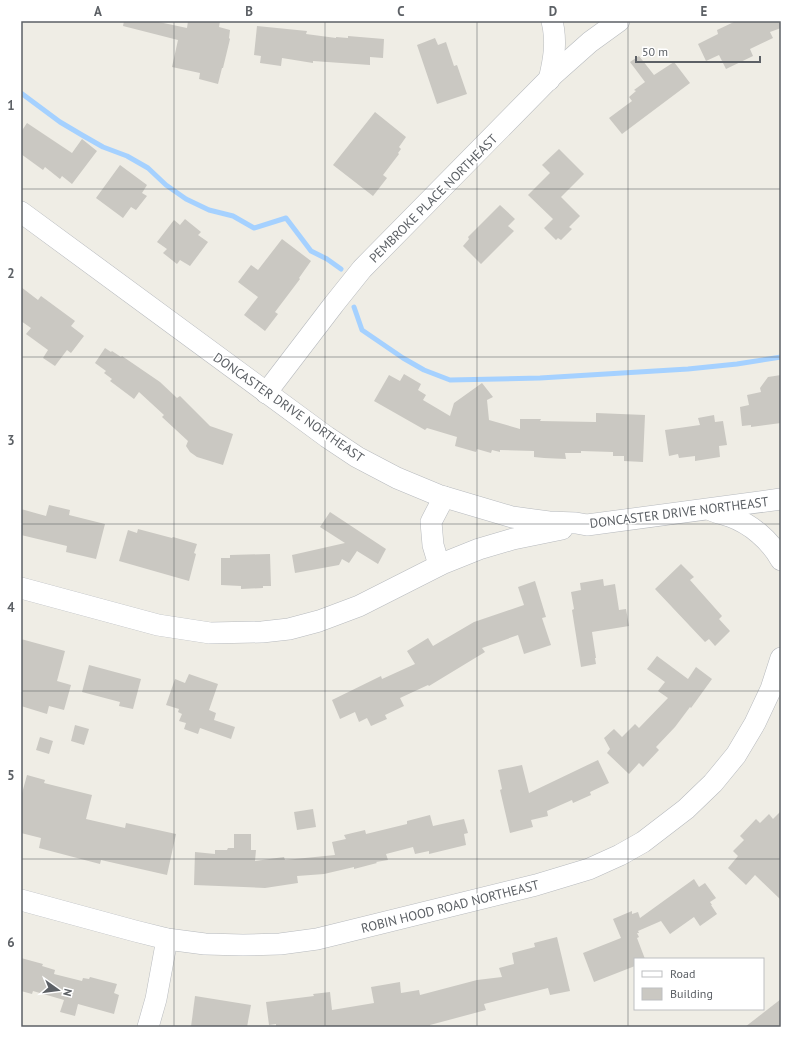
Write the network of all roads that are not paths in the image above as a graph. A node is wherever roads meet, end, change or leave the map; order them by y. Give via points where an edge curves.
1 (552, 21) edge
2 (619, 21) edge
3 (549, 80) junction
4 (21, 212) edge
5 (266, 393) junction
6 (444, 497) junction
7 (781, 499) edge
8 (708, 509) junction
9 (587, 526) junction
10 (781, 560) edge
11 (439, 566) junction
12 (21, 588) edge
13 (781, 658) edge
14 (21, 900) edge
15 (167, 939) junction
16 (148, 1027) edge

1 - 3 street via 555,56
2 - 3 street, PEMBROKE PLACE NORTHEAST via 590,42
3 - 5 street, PEMBROKE PLACE NORTHEAST via 362,269
4 - 5 street, DONCASTER DRIVE NORTHEAST
5 - 6 street, DONCASTER DRIVE NORTHEAST via 357,457 397,478
6 - 9 street, DONCASTER DRIVE NORTHEAST via 512,517
6 - 11 street via 431,522 433,545
7 - 8 street, DONCASTER DRIVE NORTHEAST
8 - 9 street, DONCASTER DRIVE NORTHEAST
8 - 10 street via 743,522 757,531
9 - 11 street via 513,539 479,549
11 - 12 street via 346,611 289,629 262,632 210,633 158,625
13 - 15 street, ROBIN HOOD ROAD NORTHEAST via 771,690 736,755 686,809 620,856 590,869 536,885 317,938 280,944 243,945
14 - 15 street, ROBIN HOOD ROAD NORTHEAST
15 - 16 street

